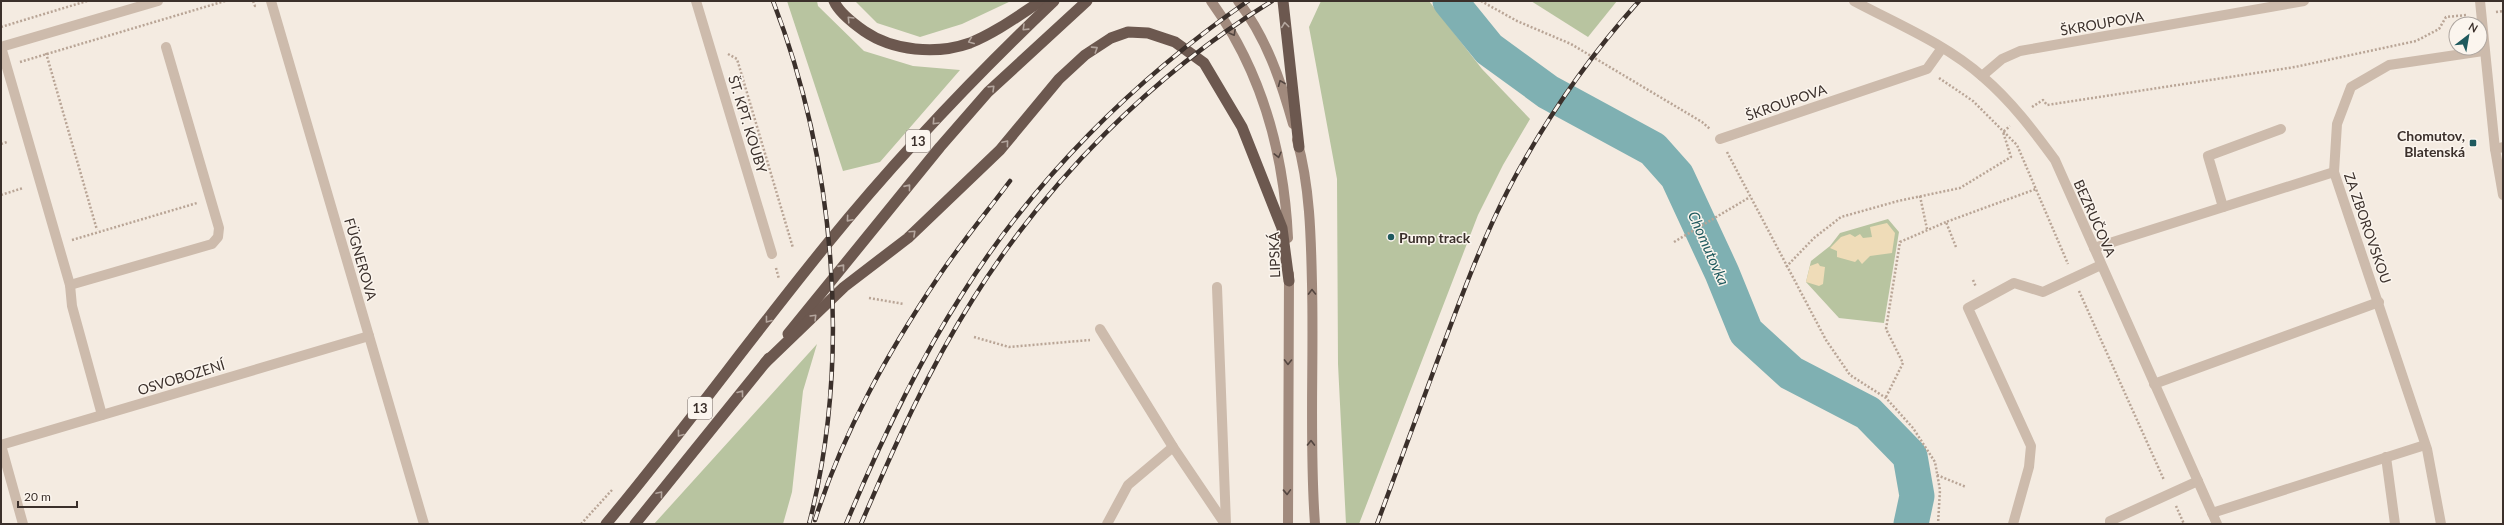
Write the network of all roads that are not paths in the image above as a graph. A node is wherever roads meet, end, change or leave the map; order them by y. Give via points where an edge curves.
1 (158, 1) edge
2 (271, 1) edge
3 (696, 1) edge
4 (834, 1) edge
5 (1041, 1) edge
6 (1054, 1) edge
7 (1087, 1) edge
8 (1211, 1) edge
9 (1238, 1) edge
10 (1283, 1) edge
11 (1854, 1) edge
12 (2304, 1) edge
13 (2480, 1) edge
14 (2480, 16) edge
15 (1, 47) edge
16 (166, 47) dead end
17 (1942, 48) junction
18 (2449, 56) edge
19 (2484, 56) edge
20 (1982, 76) junction
21 (2281, 130) dead end
22 (1720, 139) road end
23 (1299, 147) junction
24 (2499, 148) edge
25 (2334, 172) junction
26 (2503, 195) edge
27 (2223, 207) junction
28 (2094, 248) junction
29 (772, 254) dead end
30 (2101, 265) junction
31 (1289, 281) junction
32 (70, 285) junction
33 (1217, 287) dead end
34 (2379, 302) junction
35 (1100, 329) dead end
36 (369, 336) junction
37 (765, 363) junction
38 (2154, 384) junction
39 (102, 415) junction
40 (1, 445) edge
41 (2425, 445) junction
42 (1173, 448) junction
43 (2386, 457) junction
44 (2198, 481) junction
45 (2212, 513) junction
46 (23, 524) edge
47 (424, 524) edge
48 (606, 524) edge
49 (635, 524) edge
50 (1107, 524) edge
51 (1225, 524) edge
52 (1288, 524) edge
53 (1315, 524) edge
54 (2013, 524) edge
55 (2110, 524) edge
56 (2217, 524) edge
57 (2395, 524) edge
58 (2441, 524) edge

1 - 15 street
2 - 36 street, FÜGNEROVA
3 - 29 street, ŠT. KPT. KOUBY
5 -> 4 highway via 969,43 933,50 907,48 876,39 855,24
6 -> 48 highway, 13 via 997,55 828,243 664,454
37 -> 7 highway, 13 via 940,147 988,92
8 -> 31 main road, LIPSKÁ via 1227,22 1247,59 1264,102 1279,161 1286,208
23 -> 9 main road via 1284,90 1265,46
23 -> 10 highway
11 - 17 street, BEZRUČOVA
12 - 20 street, ŠKROUPOVA via 2020,51 2002,59
13 - 14 street
15 - 32 street
16 - 32 street via 219,228 218,237 212,244
17 - 20 street, BEZRUČOVA
17 - 22 street, ŠKROUPOVA via 1928,69
18 - 25 street, ZA ZBOROVSKOU via 2389,65 2350,87 2338,124
19 - 24 street
20 - 28 street, BEZRUČOVA via 2022,115 2054,160
21 - 27 street via 2208,156
53 -> 23 main road via 1310,470 1313,331 1311,241
24 - 26 street
25 - 27 street
25 - 34 street, ZA ZBOROVSKOU
27 - 28 street
28 - 30 street, BEZRUČOVA
30 - 38 street, BEZRUČOVA
30 - 54 street via 2043,292 2014,283 1968,308 2031,446 2029,467
37 -> 31 highway via 844,287 908,238 1000,150 1059,79 1085,55 1111,38 1128,32 1148,33 1174,42 1204,63 1242,126 1282,228
31 -> 52 main road, LIPSKÁ
32 - 39 street via 72,306
33 - 51 street
34 - 38 street, ZA ZBOROVSKOU
34 - 41 street, ZA ZBOROVSKOU
35 - 42 street
36 - 39 street, OSVOBOZENÍ
36 - 47 street, FÜGNEROVA
49 -> 37 highway, 13
38 - 44 street, BEZRUČOVA
39 - 40 street, OSVOBOZENÍ
40 - 46 street
41 - 43 street
41 - 58 street, ZA ZBOROVSKOU
42 - 50 street via 1128,486
42 - 51 street
43 - 45 street
43 - 57 street
44 - 45 street, BEZRUČOVA
44 - 55 street via 2110,521
45 - 56 street, BEZRUČOVA

